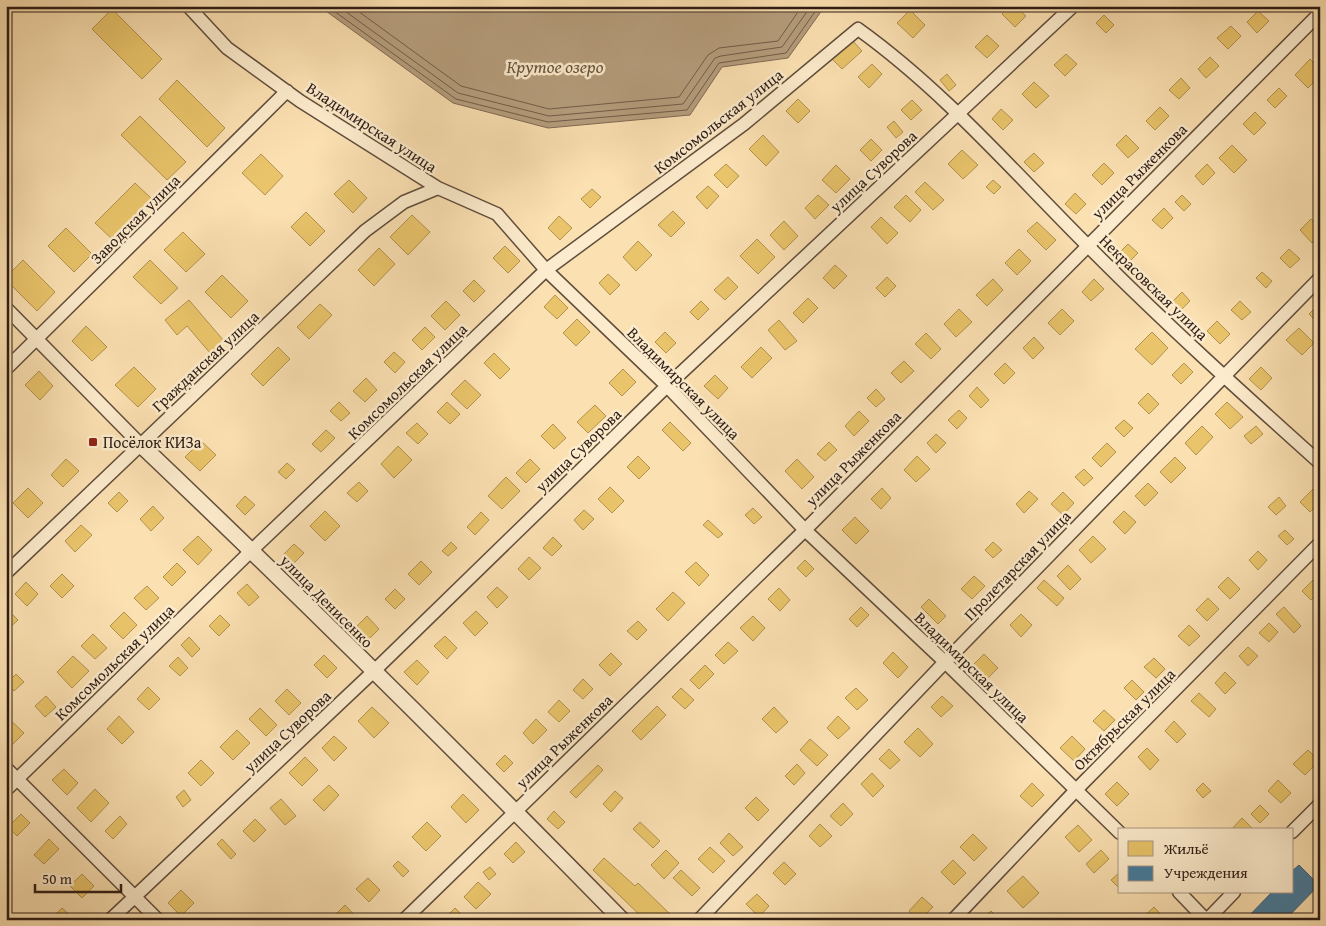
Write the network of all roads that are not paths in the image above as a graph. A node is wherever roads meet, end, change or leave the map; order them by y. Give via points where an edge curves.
1 (188, 6) edge
2 (1073, 6) edge
3 (1320, 13) edge
4 (858, 29) joint
5 (287, 91) junction
6 (958, 114) junction
7 (438, 188) junction
8 (1087, 246) junction
9 (546, 270) junction
10 (1320, 278) edge
11 (6, 308) edge
12 (37, 339) junction
13 (6, 368) edge
14 (1224, 376) junction
15 (667, 386) junction
16 (140, 444) junction
17 (1320, 463) edge
18 (805, 530) junction
19 (1320, 544) edge
20 (252, 550) junction
21 (6, 574) edge
22 (945, 662) junction
23 (374, 671) junction
24 (6, 768) edge
25 (17, 780) junction
26 (6, 790) edge
27 (1076, 790) junction
28 (1320, 804) edge
29 (516, 812) junction
30 (1294, 830) edge
31 (1118, 831) edge
32 (1181, 894) edge
33 (1232, 894) edge
34 (135, 896) junction
35 (110, 920) edge
36 (158, 920) edge
37 (404, 920) edge
38 (622, 920) edge
39 (700, 920) edge
40 (952, 920) edge
41 (1207, 920) edge

1 - 5 street, Владимирская улица via 227,48
2 - 6 street, улица Суворова
3 - 8 street, улица Рыженкова
4 - 6 street, Некрасовская улица via 888,50
4 - 9 street, Комсомольская улица via 744,124
5 - 7 street, Владимирская улица
5 - 12 street, Заводская улица
6 - 8 street, Некрасовская улица
6 - 15 street, улица Суворова
7 - 9 street, Владимирская улица via 497,214
7 - 16 street, Гражданская улица via 404,202 365,231
8 - 14 street, Некрасовская улица
8 - 18 street, улица Рыженкова
9 - 15 street, Владимирская улица
9 - 20 street, Комсомольская улица
10 - 14 street, Пролетарская улица
11 - 12 street, улица Денисенко
12 - 13 street, Заводская улица
12 - 16 street, улица Денисенко
14 - 17 street, Некрасовская улица
14 - 22 street, Пролетарская улица
15 - 18 street, Владимирская улица
15 - 23 street, улица Суворова
16 - 20 street, улица Денисенко
16 - 21 street, Гражданская улица
18 - 22 street, Владимирская улица
18 - 29 street, улица Рыженкова
19 - 27 street, Октябрьская улица
20 - 23 street, улица Денисенко
20 - 25 street, Комсомольская улица
22 - 27 street, Владимирская улица
22 - 39 street, Пролетарская улица
23 - 29 street, улица Денисенко
23 - 34 street, улица Суворова
24 - 25 street
25 - 26 street, Комсомольская улица
25 - 34 street
27 - 31 street, Владимирская улица
27 - 40 street, Октябрьская улица
28 - 30 street
29 - 37 street, улица Рыженкова
29 - 38 street, улица Денисенко
32 - 41 street
33 - 41 street
34 - 35 street, улица Суворова
34 - 36 street

